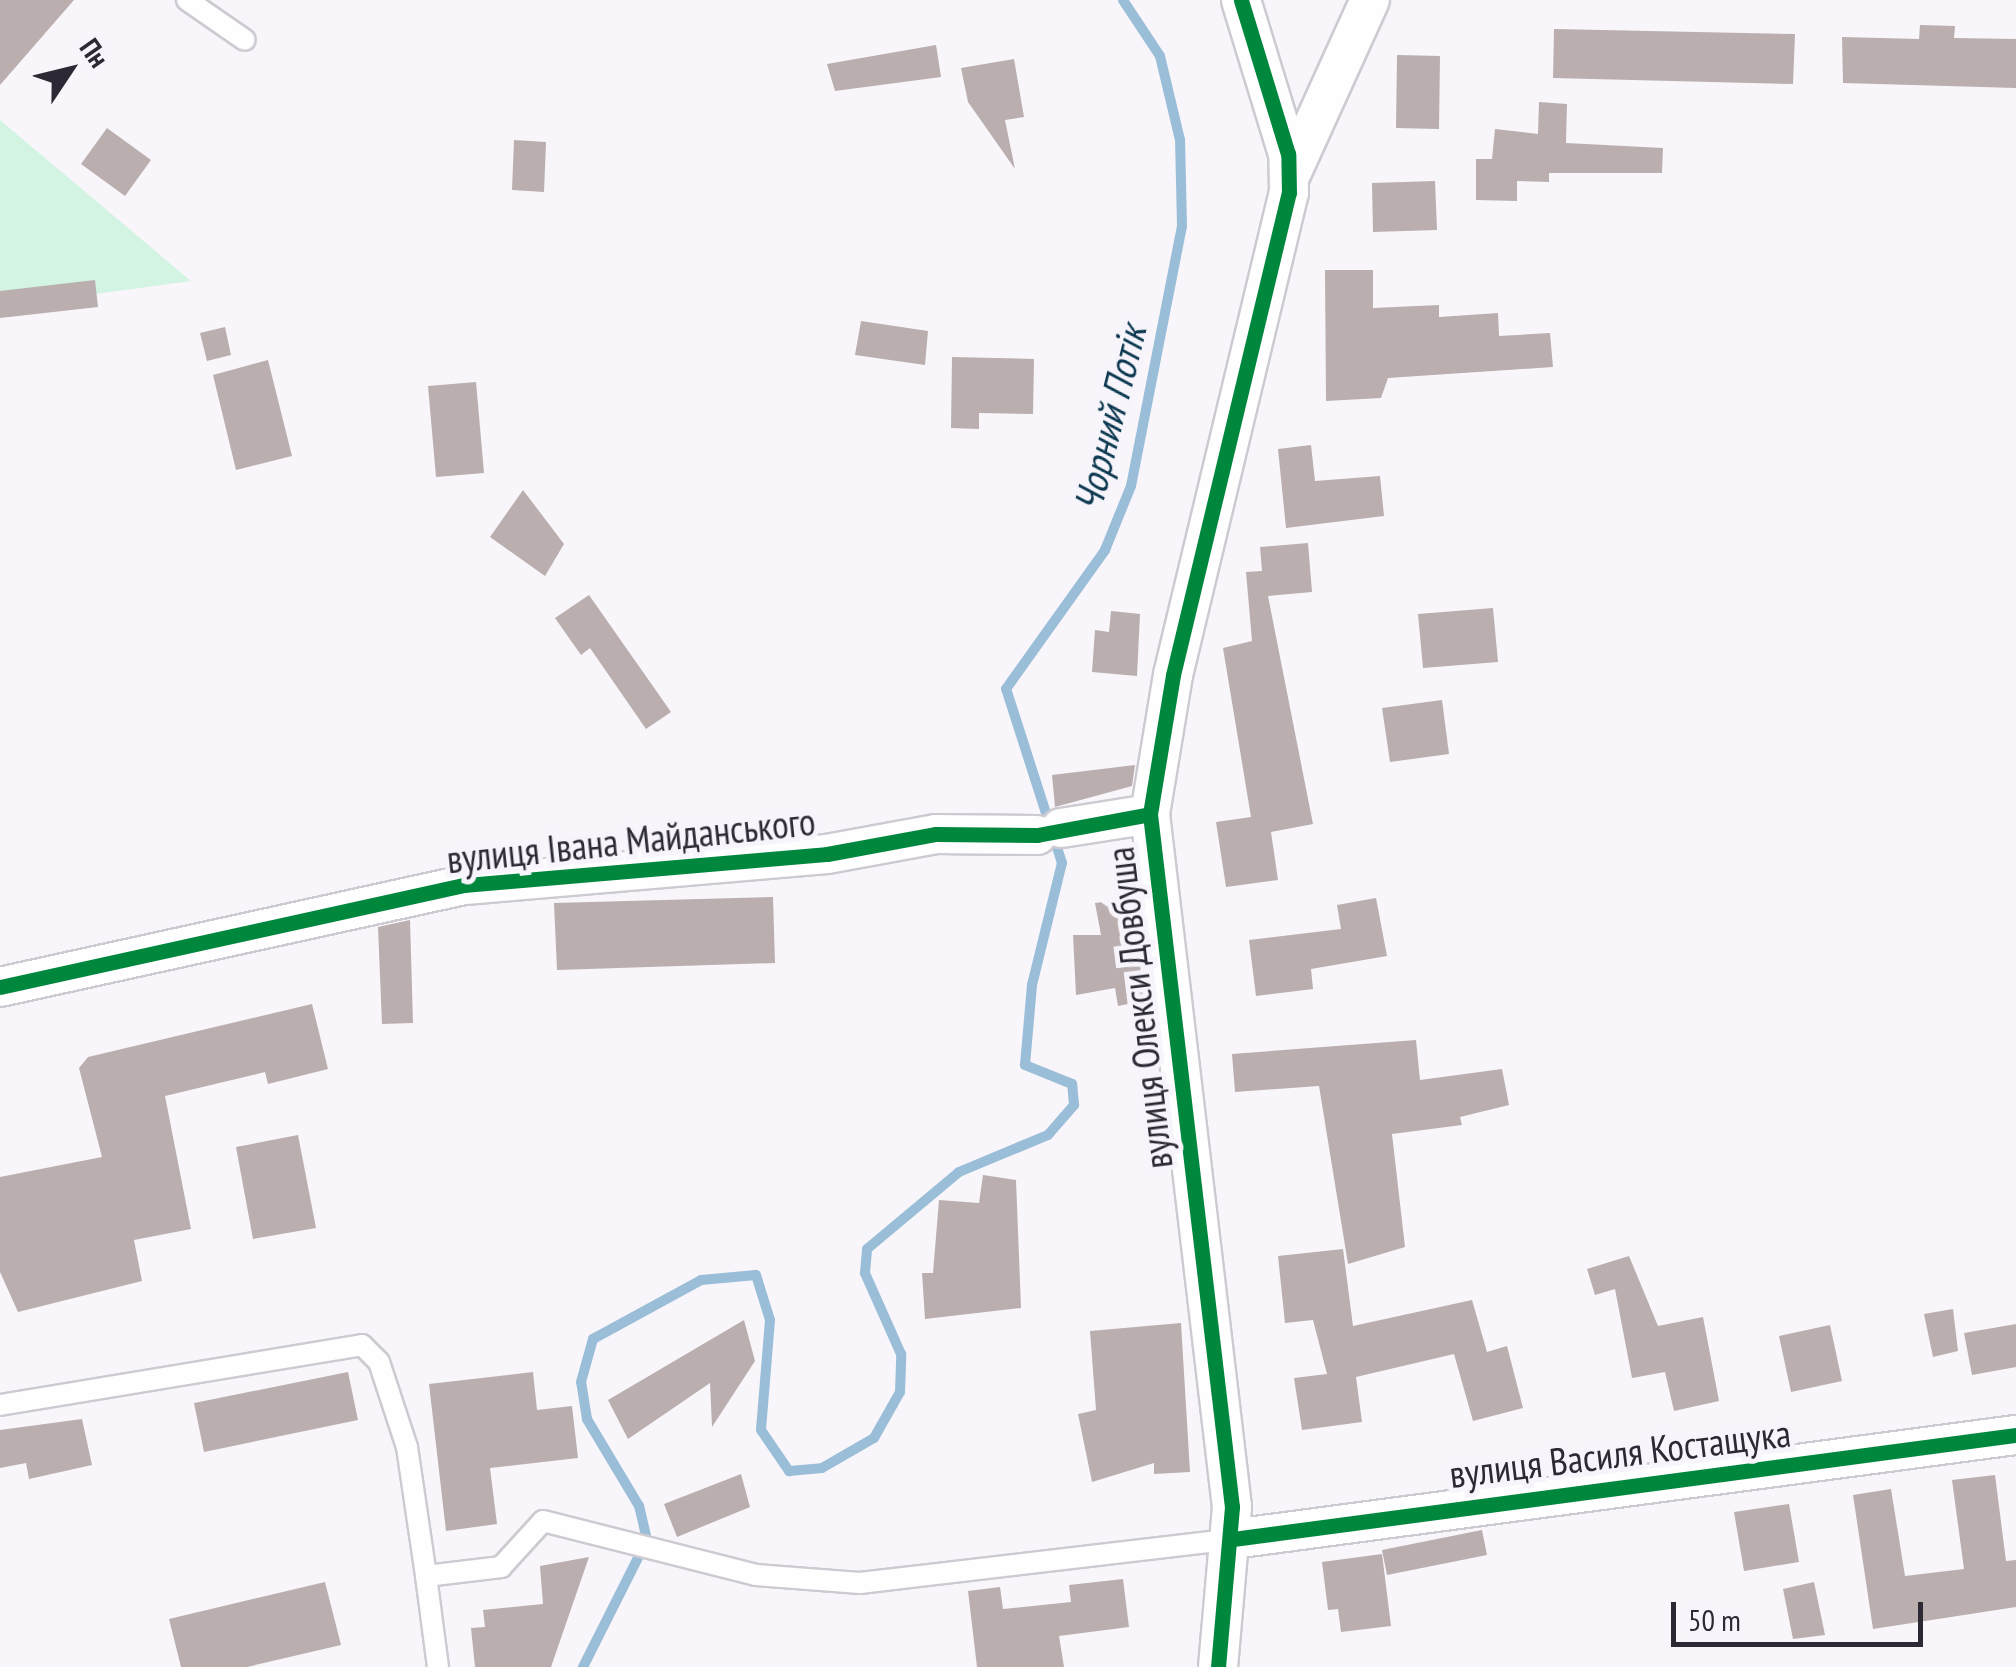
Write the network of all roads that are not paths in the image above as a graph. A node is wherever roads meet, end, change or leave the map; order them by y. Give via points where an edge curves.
1 (187, 0) edge
2 (1241, 0) edge
3 (1370, 0) edge
4 (245, 40) dead end
5 (1291, 174) junction
6 (1150, 814) junction
7 (0, 987) edge
8 (0, 1405) edge
9 (2016, 1436) edge
10 (1233, 1538) junction
11 (426, 1576) junction
12 (438, 1667) edge
13 (1218, 1667) edge

1 - 4 lane
2 - 5 street, вулиця Олекси Довбуша
3 - 5 street
5 - 6 street, вулиця Олекси Довбуша
6 - 7 street, вулиця Івана Майданського via 1049,831 936,834 827,854 465,885
6 - 10 street, вулиця Олекси Довбуша
8 - 11 lane via 362,1346 379,1362 407,1447
9 - 10 street, вулиця Василя Костащука
10 - 11 lane via 915,1582 788,1578 543,1521 501,1567
10 - 13 street, вулиця Олекси Довбуша
11 - 12 lane

